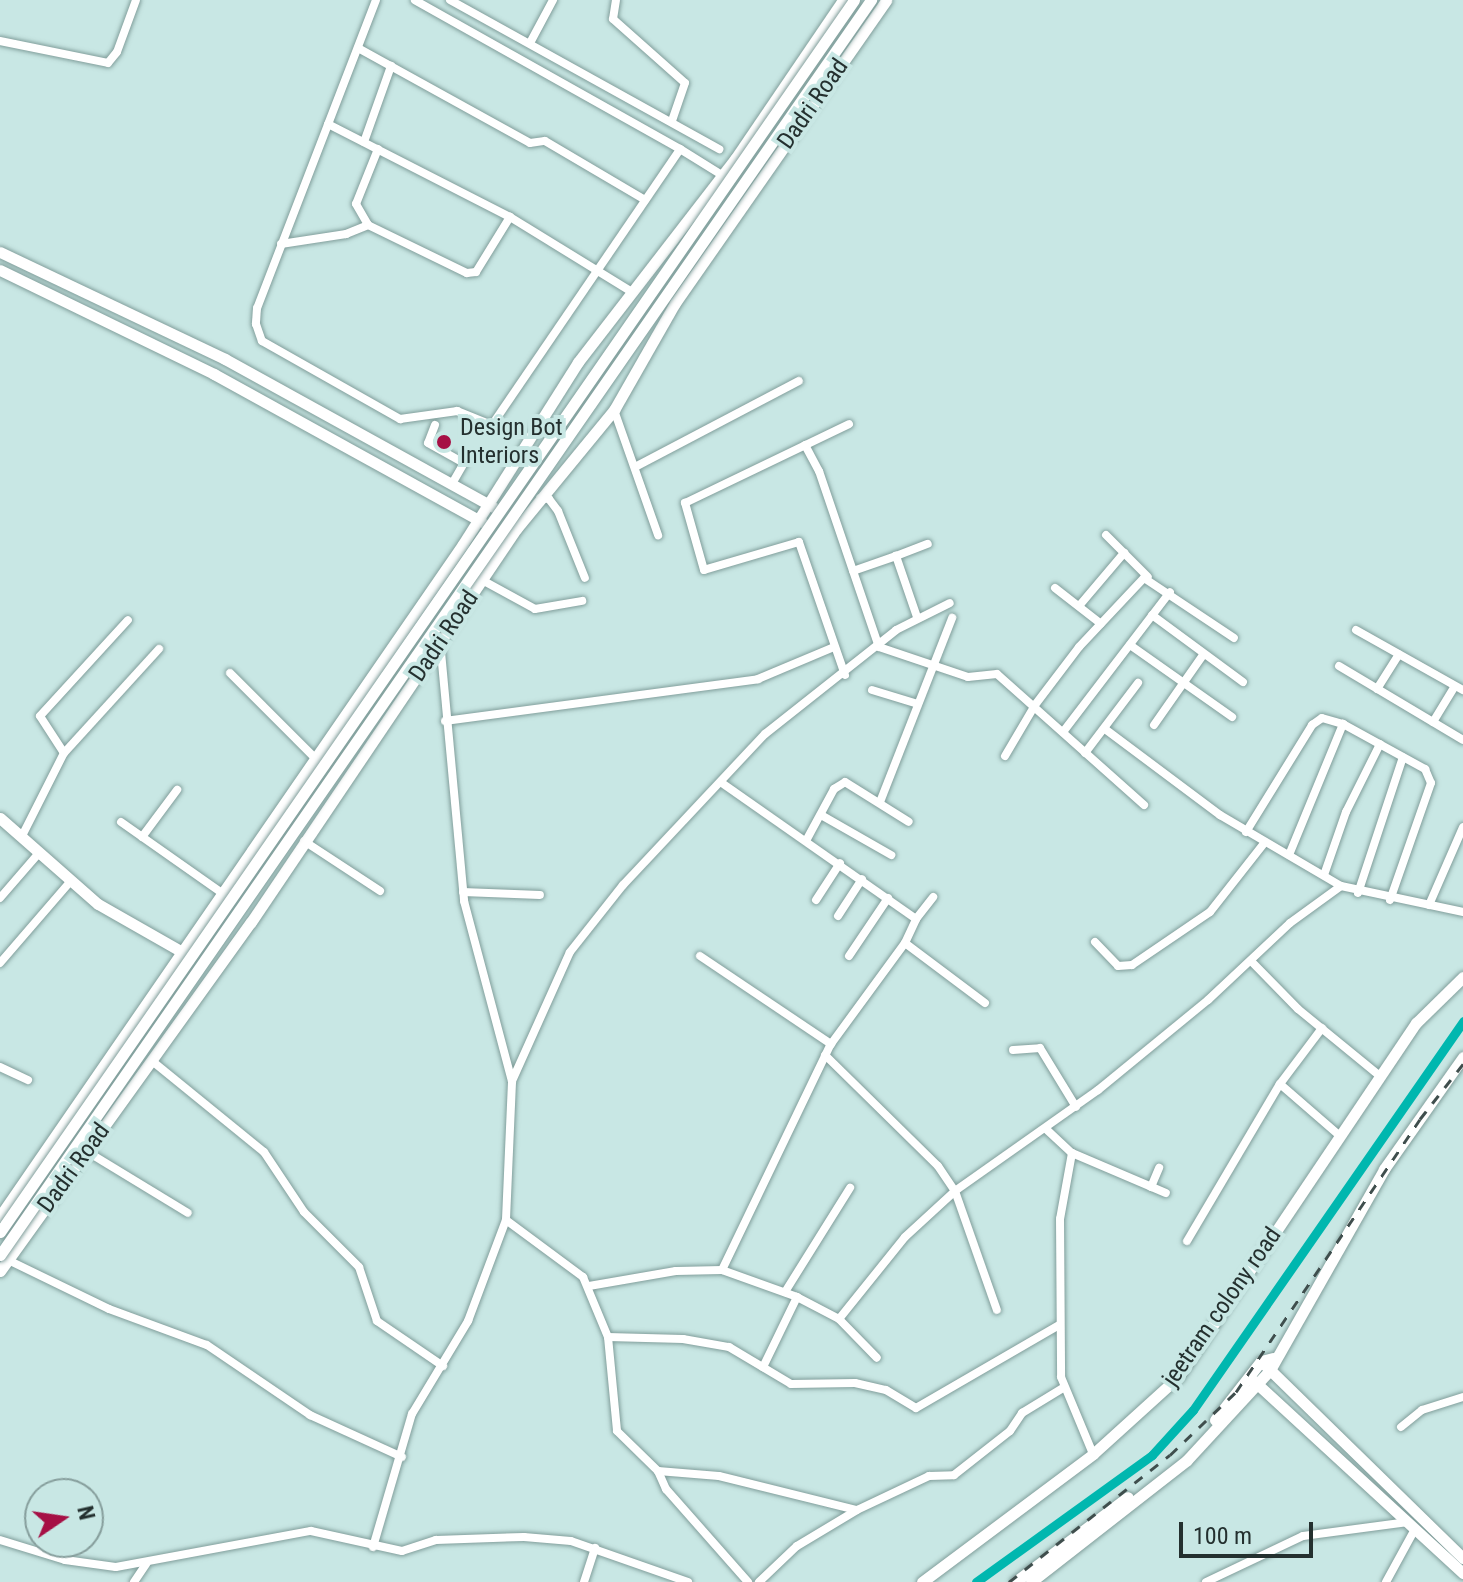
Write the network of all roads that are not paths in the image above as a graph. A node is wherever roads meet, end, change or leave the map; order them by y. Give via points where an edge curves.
1 (136, 0) edge
2 (376, 0) edge
3 (415, 0) edge
4 (450, 0) edge
5 (553, 0) edge
6 (616, 0) edge
7 (843, 0) edge
8 (854, 0) edge
9 (871, 0) edge
10 (886, 0) edge
11 (0, 41) edge
12 (530, 43) junction
13 (358, 48) junction
14 (391, 66) junction
15 (672, 120) junction
16 (328, 124) junction
17 (364, 142) junction
18 (378, 149) junction
19 (680, 149) junction
20 (719, 149) dead end
21 (722, 175) junction
22 (645, 200) junction
23 (510, 217) junction
24 (368, 225) junction
25 (281, 244) junction
26 (0, 252) edge
27 (596, 268) junction
28 (0, 270) edge
29 (632, 292) junction
30 (799, 381) dead end
31 (614, 410) junction
32 (849, 424) dead end
33 (435, 425) dead end
34 (805, 445) junction
35 (635, 467) junction
36 (452, 484) junction
37 (539, 498) junction
38 (490, 504) junction
39 (478, 519) junction
40 (517, 528) junction
41 (658, 535) dead end
42 (1106, 535) dead end
43 (507, 544) junction
44 (928, 544) dead end
45 (1124, 553) junction
46 (896, 556) junction
47 (853, 571) junction
48 (1148, 577) junction
49 (585, 578) dead end
50 (482, 580) junction
51 (1055, 588) dead end
52 (1170, 592) junction
53 (582, 601) dead end
54 (950, 603) dead end
55 (1079, 606) junction
56 (1152, 615) junction
57 (917, 617) junction
58 (952, 618) dead end
59 (128, 620) dead end
60 (1101, 624) junction
61 (1356, 630) dead end
62 (1234, 638) dead end
63 (440, 641) junction
64 (1130, 645) junction
65 (834, 647) junction
66 (879, 647) junction
67 (159, 649) dead end
68 (1399, 654) junction
69 (1203, 655) junction
70 (935, 666) junction
71 (1339, 666) dead end
72 (230, 673) dead end
73 (845, 675) junction
74 (1243, 682) dead end
75 (1138, 683) dead end
76 (1183, 684) junction
77 (1459, 688) edge
78 (1377, 689) junction
79 (872, 690) dead end
80 (918, 704) junction
81 (1035, 705) junction
82 (1232, 717) dead end
83 (445, 721) junction
84 (1433, 722) junction
85 (1343, 724) junction
86 (1154, 725) dead end
87 (1105, 729) junction
88 (1063, 732) junction
89 (1463, 740) edge
90 (1380, 744) junction
91 (64, 753) junction
92 (1085, 753) junction
93 (1005, 756) dead end
94 (1403, 757) junction
95 (316, 759) junction
96 (723, 784) junction
97 (177, 790) dead end
98 (880, 802) junction
99 (1144, 805) dead end
100 (821, 815) junction
101 (0, 818) edge
102 (121, 822) dead end
103 (909, 822) dead end
104 (1463, 827) edge
105 (1246, 832) junction
106 (22, 836) junction
107 (142, 837) junction
108 (807, 839) junction
109 (304, 841) junction
110 (1265, 842) junction
111 (39, 853) junction
112 (891, 855) dead end
113 (1289, 855) junction
114 (840, 863) junction
115 (1324, 875) junction
116 (862, 879) junction
117 (70, 882) junction
118 (1341, 886) junction
119 (380, 891) dead end
120 (463, 892) junction
121 (222, 893) junction
122 (1358, 893) junction
123 (540, 895) dead end
124 (933, 897) dead end
125 (0, 898) edge
126 (888, 898) junction
127 (816, 900) dead end
128 (1390, 900) junction
129 (1429, 905) junction
130 (1463, 912) edge
131 (838, 916) dead end
132 (916, 919) junction
133 (1095, 942) dead end
134 (905, 943) junction
135 (182, 952) junction
136 (700, 956) dead end
137 (849, 956) dead end
138 (1251, 961) junction
139 (0, 963) edge
140 (1463, 977) edge
141 (985, 1003) dead end
142 (1322, 1028) junction
143 (831, 1044) junction
144 (1013, 1050) dead end
145 (825, 1055) junction
146 (1463, 1057) edge
147 (152, 1061) junction
148 (0, 1067) edge
149 (1380, 1076) junction
150 (28, 1080) dead end
151 (512, 1082) junction
152 (1280, 1084) junction
153 (1076, 1107) junction
154 (1046, 1129) junction
155 (1340, 1136) junction
156 (86, 1151) junction
157 (1072, 1153) junction
158 (1159, 1168) dead end
159 (1151, 1187) junction
160 (850, 1188) dead end
161 (955, 1191) junction
162 (1166, 1193) dead end
163 (188, 1213) dead end
164 (0, 1216) edge
165 (506, 1220) junction
166 (0, 1232) edge
167 (1187, 1241) dead end
168 (4, 1258) edge
169 (722, 1270) junction
170 (0, 1271) edge
171 (589, 1286) junction
172 (785, 1292) junction
173 (797, 1297) junction
174 (997, 1310) dead end
175 (839, 1319) junction
176 (1059, 1325) junction
177 (608, 1337) junction
178 (877, 1358) dead end
179 (1268, 1363) junction
180 (443, 1366) junction
181 (763, 1367) junction
182 (1253, 1380) junction
183 (1063, 1388) junction
184 (1463, 1397) edge
185 (1401, 1427) dead end
186 (1093, 1454) junction
187 (402, 1457) junction
188 (658, 1471) junction
189 (857, 1510) junction
190 (1412, 1525) junction
191 (0, 1540) edge
192 (373, 1547) junction
193 (595, 1548) junction
194 (1463, 1558) edge
195 (146, 1564) junction
196 (1463, 1573) edge
197 (139, 1580) edge
198 (1213, 1581) edge
199 (584, 1582) edge
200 (688, 1582) edge
201 (748, 1582) edge
202 (759, 1582) edge
203 (922, 1582) edge
204 (1015, 1582) edge
205 (1031, 1582) edge
206 (1386, 1582) edge

1 - 11 street via 108,63
2 - 13 street
3 - 19 street
4 - 12 street
5 - 12 street
6 - 15 street via 613,19 685,83
7 - 21 street, Dadri Road
8 - 166 street, bridge
9 - 168 street, bridge
10 - 31 street, Dadri Road via 675,303
12 - 15 street
13 - 14 street
13 - 16 street
14 - 17 street
14 - 22 street via 530,143 545,141
15 - 20 street
16 - 17 street
16 - 25 street
17 - 18 street
18 - 23 street
18 - 24 street via 356,204
19 - 21 street
19 - 22 street
21 - 29 street, Dadri Road
22 - 27 street
23 - 24 street via 476,272 467,273
23 - 27 street
24 - 25 street via 346,234
25 - 27 street via 255,315 262,341 400,419 457,411 485,426 492,425
26 - 36 street via 225,359
27 - 29 street
28 - 39 street via 237,386
29 - 38 street, Dadri Road via 578,362
30 - 35 street
31 - 35 street
31 - 37 street, Dadri Road
32 - 34 street
33 - 36 street via 428,443 464,463
34 - 47 street
34 - 65 street via 685,503 704,570 799,542
35 - 41 street
36 - 38 street
37 - 40 street, Dadri Road
37 - 49 street via 549,499 558,511
38 - 39 street, Dadri Road
38 - 40 street
39 - 43 street
39 - 95 street, Dadri Road
40 - 43 street, Dadri Road
42 - 45 street
43 - 50 street, Dadri Road
44 - 46 street
45 - 48 street
45 - 55 street
46 - 47 street
46 - 57 street
47 - 66 street
48 - 52 street
48 - 60 street
50 - 53 street via 535,609
50 - 63 street, Dadri Road
51 - 55 street
52 - 56 street
52 - 62 street
54 - 57 street
55 - 60 street
56 - 64 street
56 - 69 street
57 - 66 street
58 - 70 street
59 - 91 street via 38,719
60 - 81 street
61 - 68 street
63 - 83 street
63 - 109 street, Dadri Road
64 - 76 street
64 - 88 street
65 - 73 street
65 - 83 street via 758,679
66 - 70 street
66 - 73 street
67 - 91 street
68 - 77 street
68 - 78 street
69 - 74 street
69 - 76 street
70 - 80 street
70 - 81 street via 973,678 997,674
71 - 78 street
72 - 95 street
73 - 96 street via 765,734
75 - 87 street
76 - 82 street
76 - 86 street
77 - 84 street
78 - 84 street
79 - 80 street
80 - 98 street
81 - 88 street
81 - 93 street
83 - 120 street
84 - 89 street
85 - 90 street
85 - 105 street via 1322,718 1312,725
85 - 113 street
87 - 92 street
87 - 105 street
88 - 92 street
90 - 94 street
90 - 115 street via 1346,812
91 - 106 street
92 - 99 street
94 - 122 street
94 - 128 street via 1425,769 1431,783
95 - 121 street, Dadri Road
96 - 108 street
96 - 151 street via 584,932 564,964
97 - 107 street
98 - 100 street via 845,782 834,789
98 - 103 street
100 - 108 street
100 - 112 street
101 - 106 street
102 - 107 street
104 - 129 street
105 - 110 street
106 - 111 street
107 - 121 street
108 - 114 street
109 - 119 street
109 - 147 street, Dadri Road
110 - 113 street
110 - 133 street via 1210,912 1132,965 1118,966
111 - 117 street
111 - 125 street
113 - 115 street
114 - 116 street
114 - 127 street
115 - 118 street
116 - 126 street
116 - 131 street
117 - 135 street
117 - 139 street
118 - 122 street
118 - 138 street via 1290,923
120 - 123 street
120 - 151 street
121 - 135 street, Dadri Road
122 - 128 street
124 - 132 street
126 - 132 street
126 - 137 street
128 - 129 street
129 - 130 street
132 - 134 street
134 - 141 street
134 - 143 street
135 - 164 street, Dadri Road
136 - 143 street
138 - 142 street
138 - 153 street
140 - 149 street, jeetram colony road via 1416,1023
142 - 149 street
142 - 152 street
143 - 145 street
144 - 153 street via 1040,1048
145 - 161 street via 917,1140
145 - 169 street
146 - 179 street via 1384,1169
147 - 156 street, Dadri Road
147 - 180 street via 264,1152 304,1212 359,1267 377,1321
148 - 150 street
149 - 155 street, jeetram colony road
151 - 165 street
152 - 155 street
152 - 167 street
153 - 154 street
154 - 157 street
154 - 161 street
155 - 186 street, jeetram colony road via 1178,1377
156 - 163 street
156 - 168 street, Dadri Road
157 - 159 street
157 - 176 street via 1060,1219
158 - 159 street
159 - 162 street
160 - 172 street
161 - 174 street
161 - 175 street via 905,1237
165 - 171 street via 544,1243
165 - 180 street via 468,1321
168 - 170 street, Dadri Road
168 - 187 street via 109,1309 207,1345 310,1415
169 - 171 street via 676,1271
169 - 172 street
171 - 177 street
172 - 173 street
173 - 175 street
173 - 181 street
175 - 178 street
176 - 181 street via 916,1408 886,1390 840,1382 791,1384
176 - 183 street
177 - 181 street via 707,1342 729,1347
177 - 188 street via 617,1431
179 - 182 street
179 - 194 street
180 - 187 street via 412,1414
182 - 190 street
182 - 204 street via 1189,1452
182 - 205 street via 1187,1460
183 - 186 street
183 - 189 street via 1022,1413 1010,1431 954,1475 929,1476
184 - 185 street via 1422,1410
186 - 203 street, jeetram colony road
187 - 192 street
188 - 189 street via 719,1476
188 - 201 street via 666,1489
189 - 202 street via 797,1546
190 - 196 street
190 - 198 street via 1303,1536
190 - 206 street
191 - 195 street via 92,1566
192 - 193 street via 407,1551 436,1540 524,1537
192 - 195 street via 311,1531 230,1542
193 - 199 street
193 - 200 street
195 - 197 street

